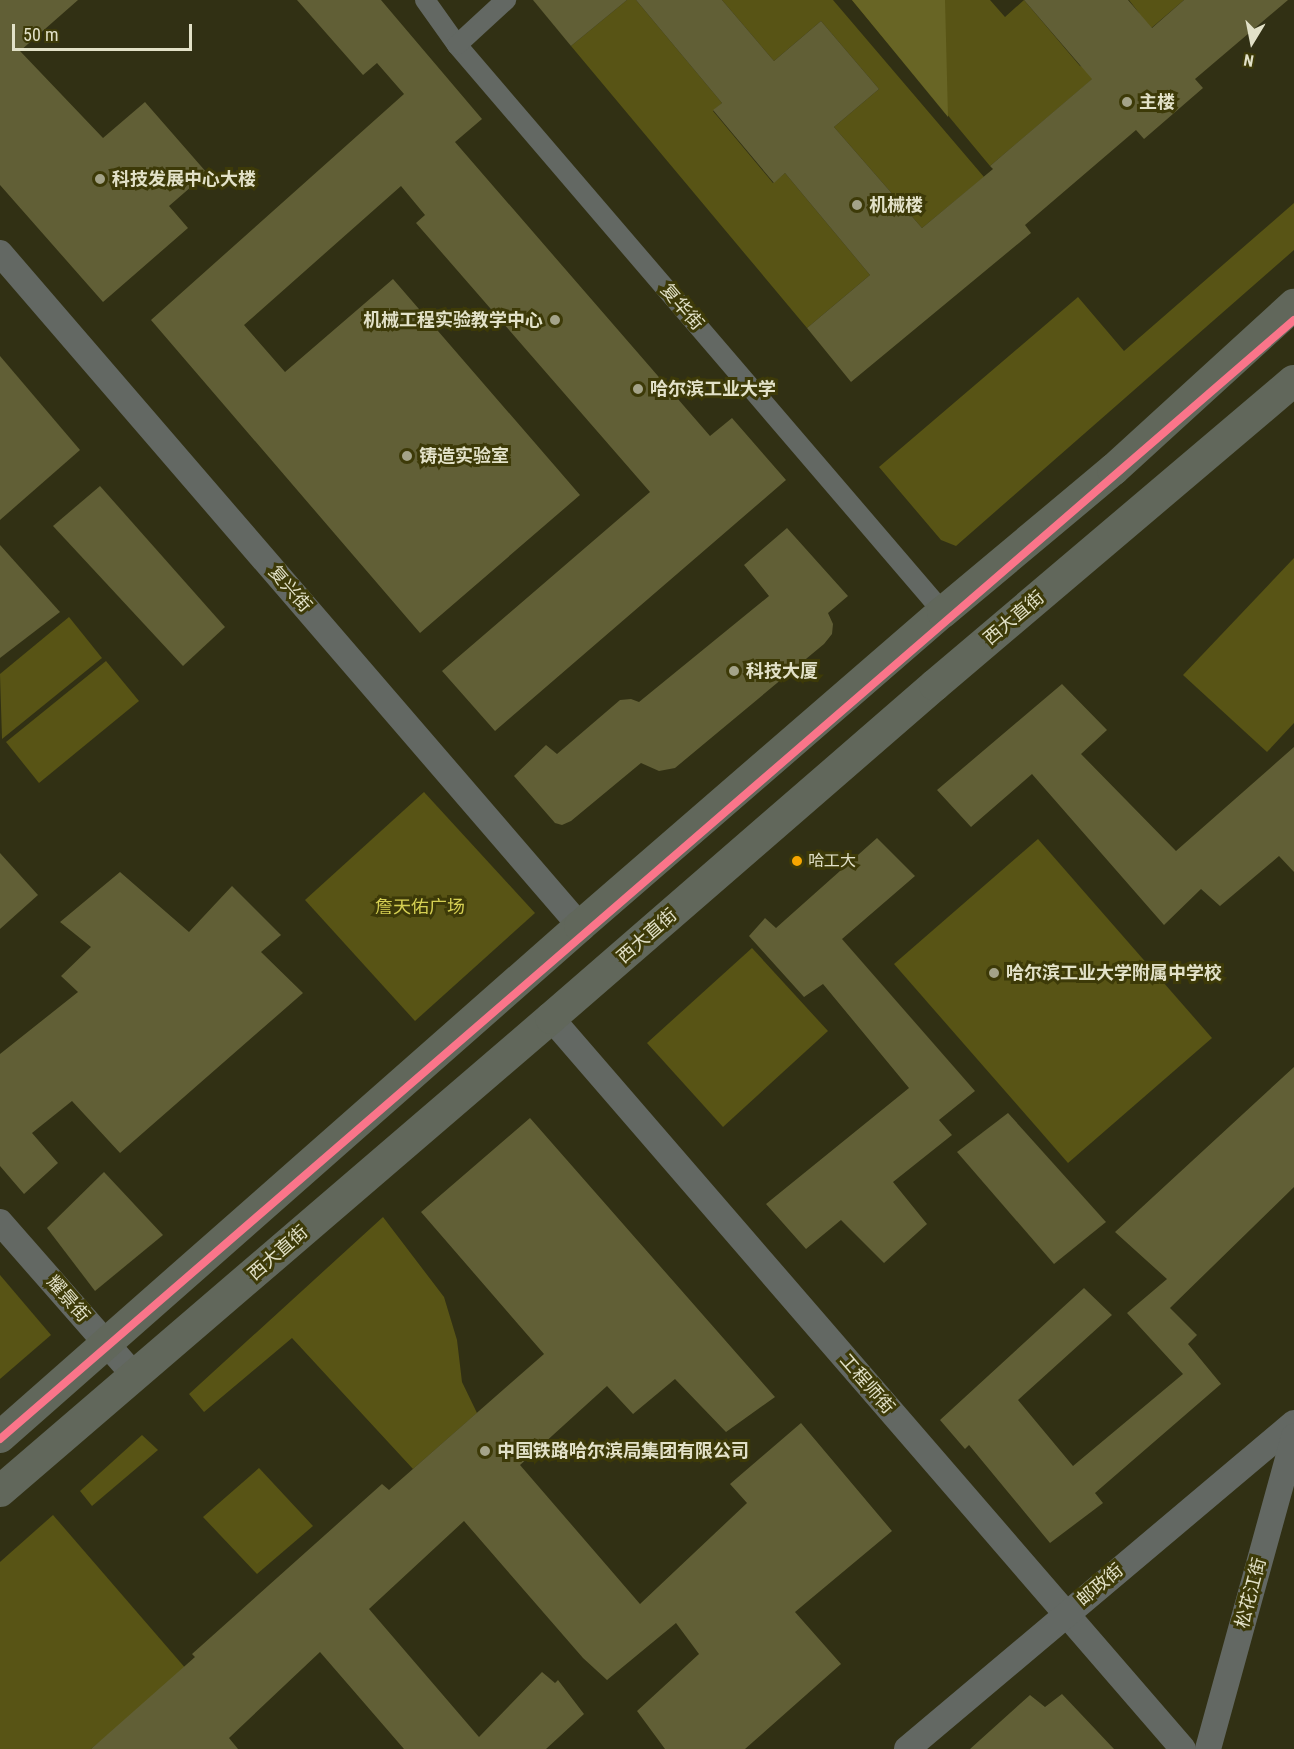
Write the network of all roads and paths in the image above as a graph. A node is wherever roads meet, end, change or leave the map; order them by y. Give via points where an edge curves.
1 (425, 0) edge
2 (506, 0) edge
3 (457, 45) junction
4 (0, 253) edge
5 (1294, 305) edge
6 (1294, 381) edge
7 (943, 612) junction
8 (580, 926) junction
9 (551, 1018) junction
10 (0, 1222) edge
11 (107, 1343) junction
12 (135, 1376) junction
13 (1294, 1423) edge
14 (0, 1437) edge
15 (1294, 1437) edge
16 (0, 1491) edge
17 (1066, 1614) junction
18 (907, 1749) edge
19 (1183, 1749) edge
20 (1208, 1749) edge

1 - 3 street, 复华街
2 - 3 street
3 - 7 street, 复华街
4 - 8 street, 复兴街
5 - 7 main road via 1113,470
6 - 9 main road, 西大直街 via 934,685
7 - 8 main road
8 - 11 main road
9 - 12 main road, 西大直街
9 - 17 street, 工程师街
10 - 11 street, 耀景街
11 - 12 street, 耀景街
11 - 14 main road
12 - 16 main road, 西大直街
13 - 17 street, 邮政街
15 - 20 street, 松花江街
17 - 18 street, 邮政街
17 - 19 street, 工程师街

